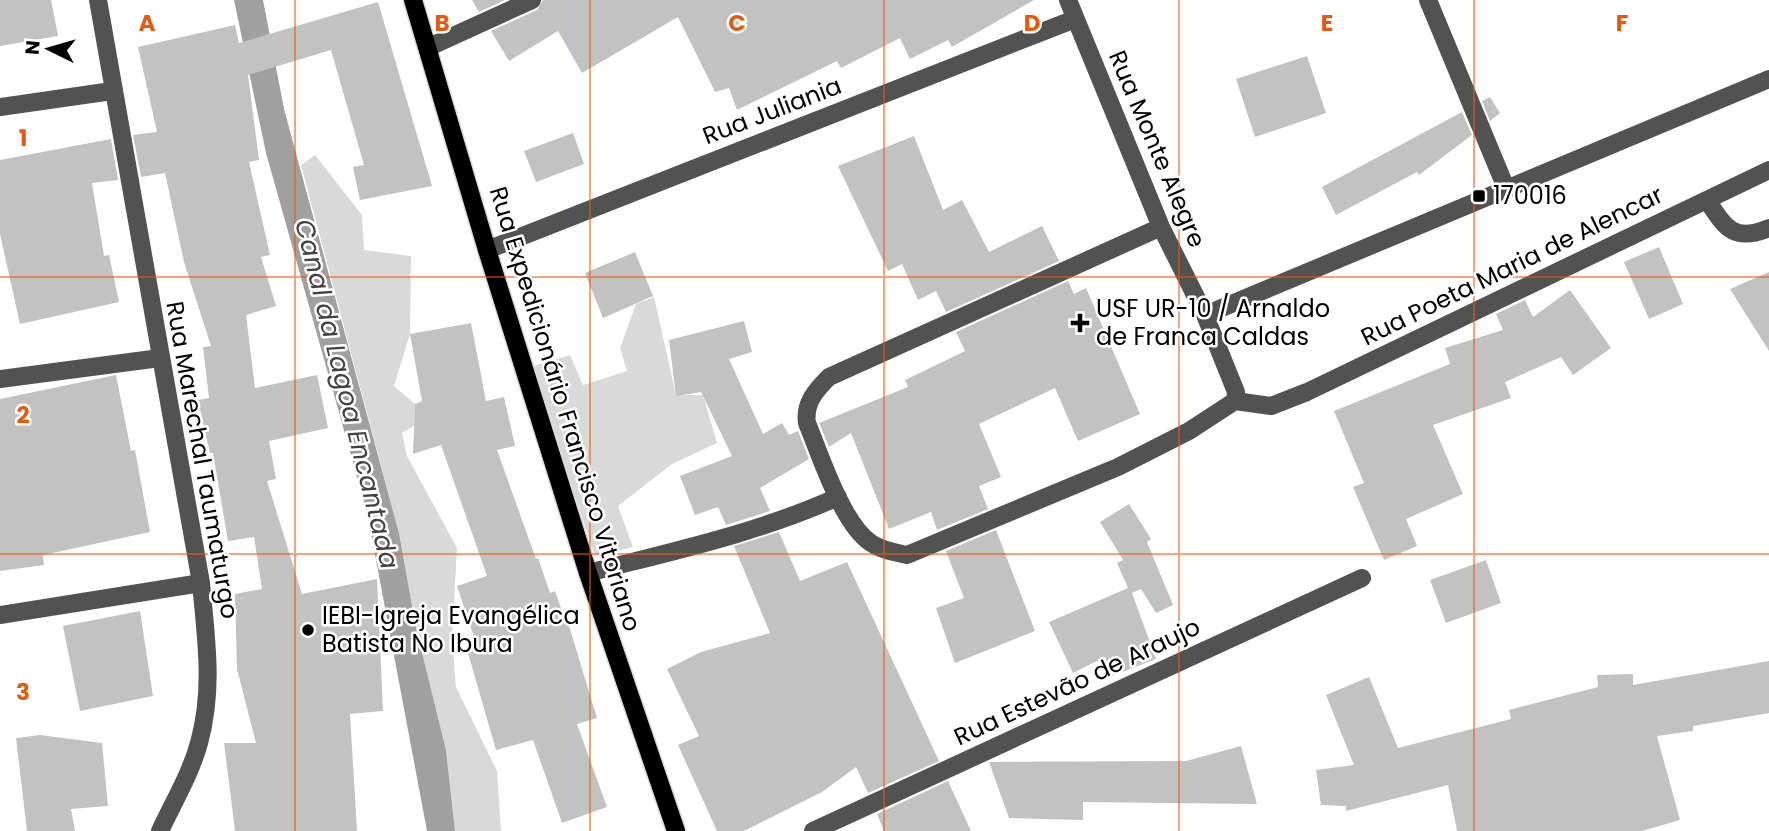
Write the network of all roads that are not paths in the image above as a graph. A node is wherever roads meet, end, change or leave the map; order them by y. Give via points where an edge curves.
1 (98, 0) edge
2 (413, 0) edge
3 (532, 0) edge
4 (1068, 0) edge
5 (1428, 0) edge
6 (1075, 19) junction
7 (429, 47) junction
8 (1769, 79) edge
9 (112, 91) junction
10 (0, 107) edge
11 (1769, 170) edge
12 (1506, 188) junction
13 (1707, 200) junction
14 (1161, 227) junction
15 (1769, 228) edge
16 (487, 250) junction
17 (1205, 315) junction
18 (160, 358) junction
19 (0, 379) edge
20 (1235, 401) junction
21 (838, 497) junction
22 (588, 573) junction
23 (1362, 578) dead end
24 (201, 583) junction
25 (0, 615) edge
26 (160, 831) edge
27 (676, 831) edge
28 (813, 831) edge

1 - 9 street, Rua Marechal Taumaturgo
2 - 7 main road, Rua Expedicionário Francisco Vitoriano
3 - 7 street
4 - 6 street, Rua Monte Alegre
5 - 12 street
6 - 14 street, Rua Monte Alegre
6 - 16 street, Rua Juliania
7 - 16 main road, Rua Expedicionário Francisco Vitoriano
8 - 12 street
9 - 10 street
9 - 18 street, Rua Marechal Taumaturgo
11 - 13 street, Rua Poeta Maria de Alencar
12 - 17 street
13 - 15 street via 1734,233 1747,235
13 - 20 street, Rua Poeta Maria de Alencar via 1307,392 1271,406
14 - 17 street, Rua Monte Alegre
14 - 21 street via 829,377 817,388 806,413
16 - 22 main road, Rua Expedicionário Francisco Vitoriano
17 - 20 street, Rua Monte Alegre via 1236,392
18 - 19 street
18 - 24 street, Rua Marechal Taumaturgo
20 - 21 street via 1189,431 1118,467 907,555 873,545 863,537
21 - 22 street via 742,534
22 - 27 main road, Rua Expedicionário Francisco Vitoriano
23 - 28 street, Rua Estevão de Araujo
24 - 25 street
24 - 26 street, Rua Marechal Taumaturgo via 208,702 199,745

